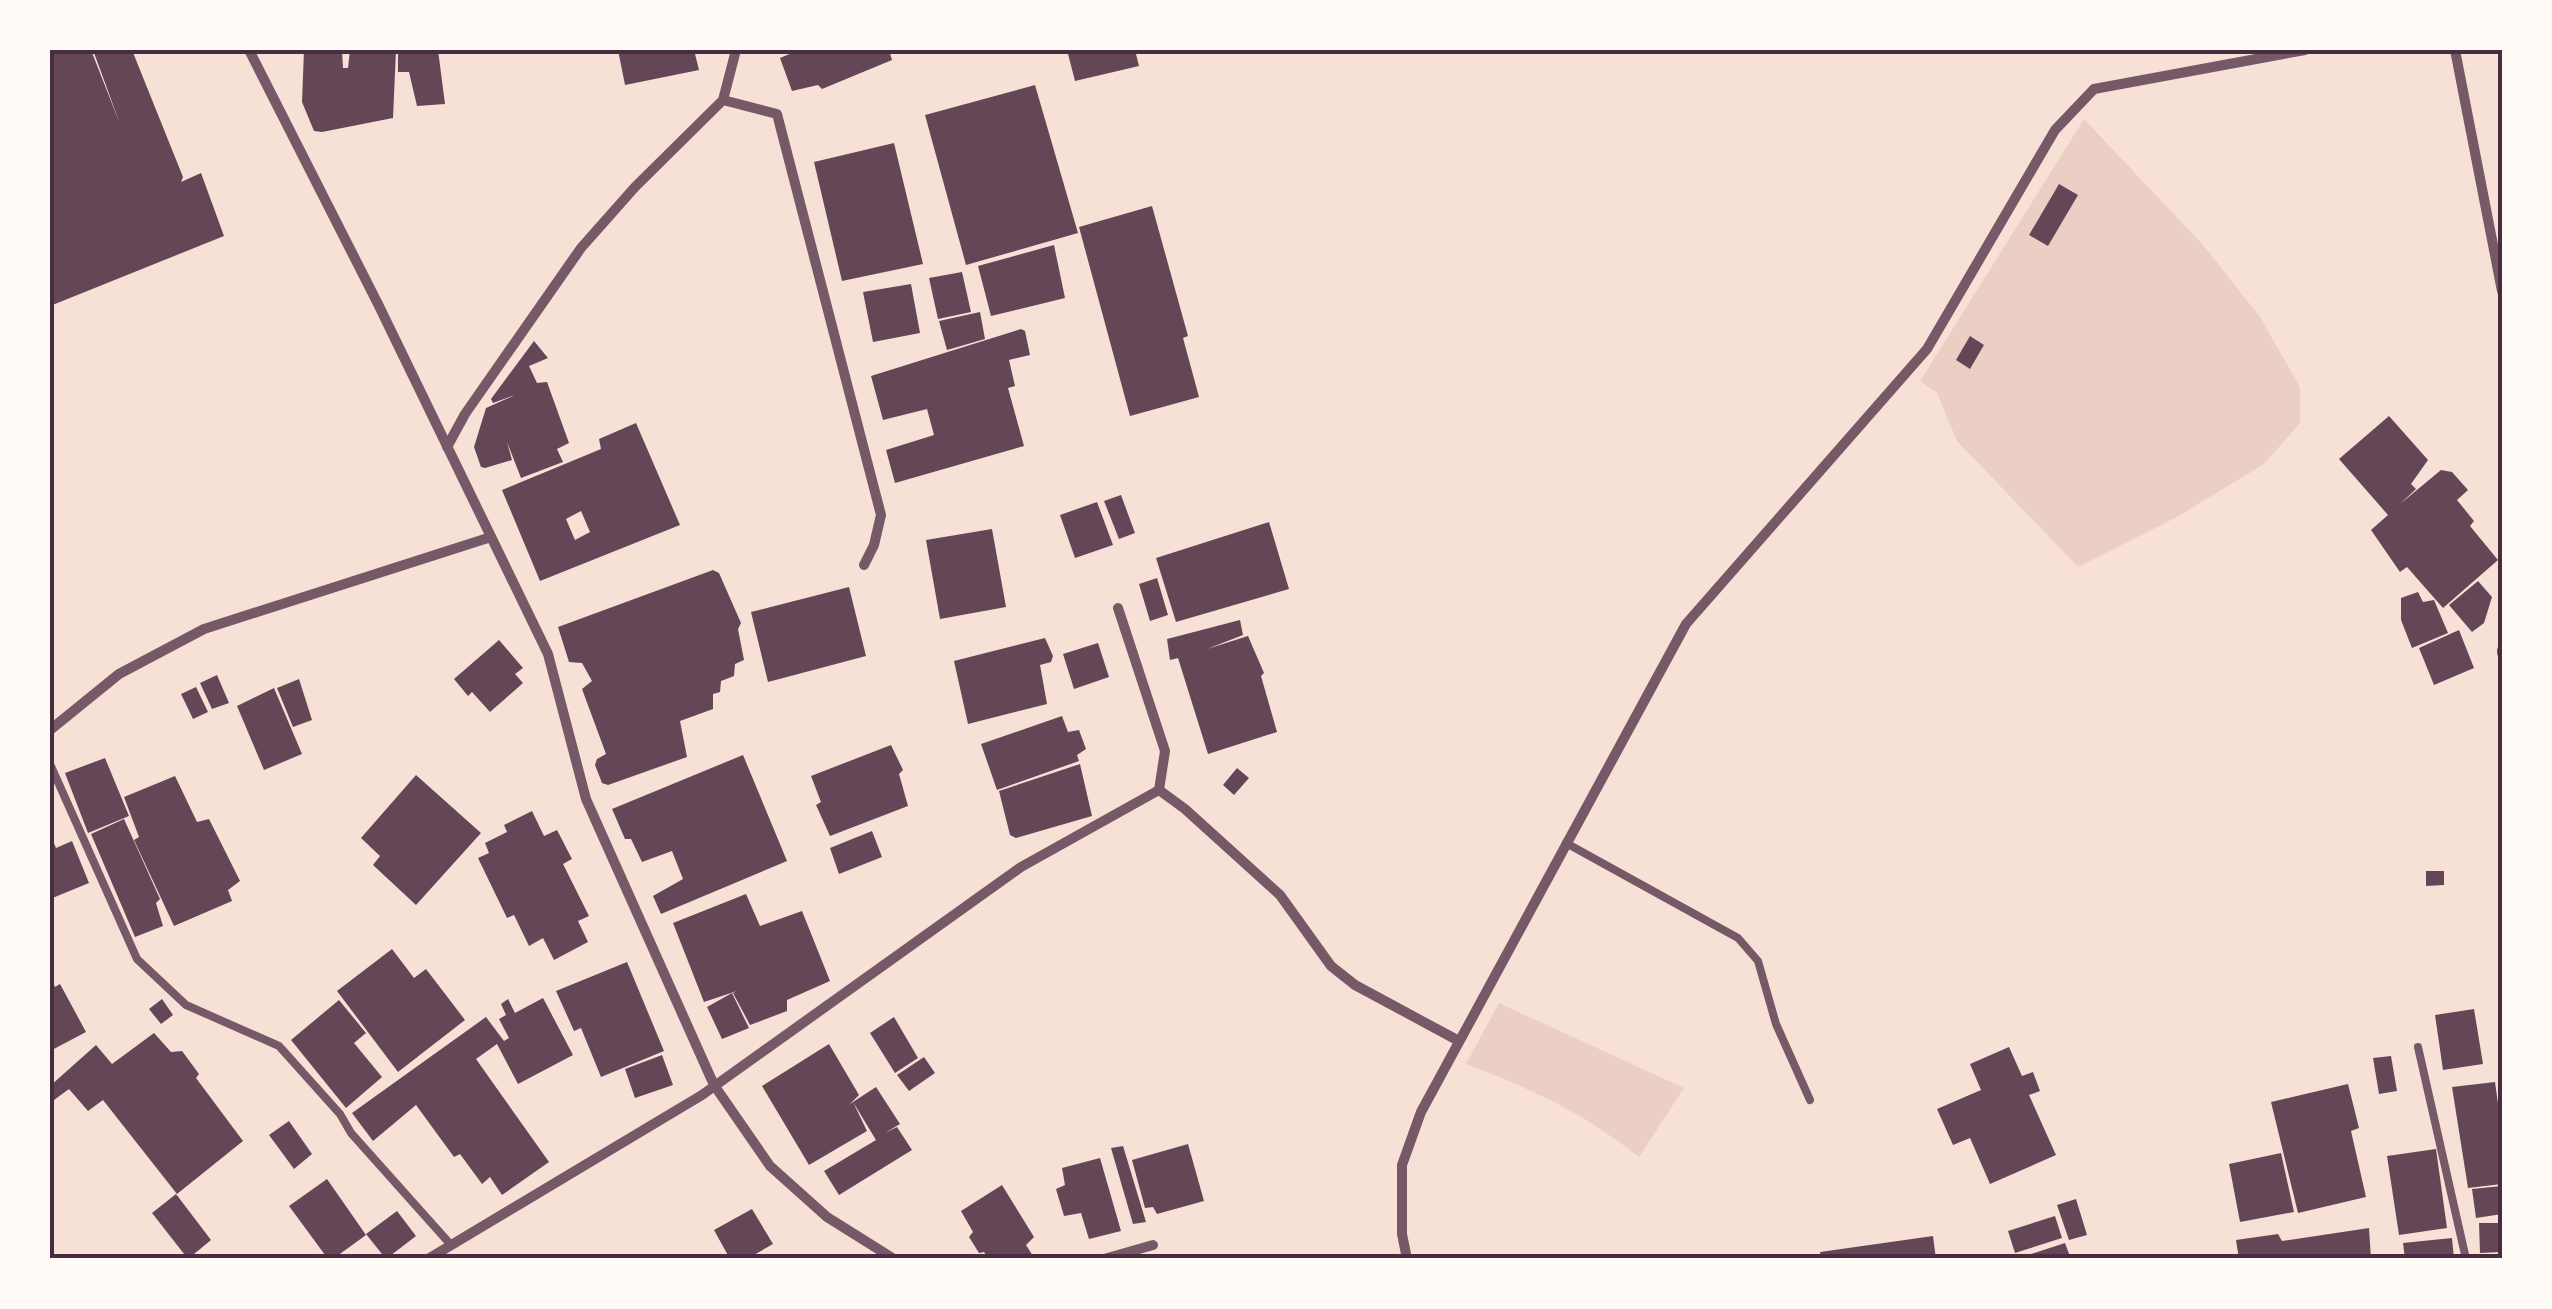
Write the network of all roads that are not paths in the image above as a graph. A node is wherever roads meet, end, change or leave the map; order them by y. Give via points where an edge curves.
1 (249, 50) edge
2 (736, 50) edge
3 (2305, 50) edge
4 (2455, 50) edge
5 (724, 100) junction
6 (2502, 292) edge
7 (447, 448) junction
8 (491, 537) junction
9 (864, 565) dead end
10 (1118, 608) dead end
11 (50, 730) edge
12 (50, 764) edge
13 (1159, 790) junction
14 (1566, 843) junction
15 (1459, 1041) junction
16 (2418, 1047) dead end
17 (714, 1085) junction
18 (1810, 1100) dead end
19 (1153, 1244) dead end
20 (451, 1245) junction
21 (428, 1259) edge
22 (894, 1259) edge
23 (1104, 1259) edge
24 (1407, 1259) edge
25 (2466, 1259) edge

1 - 7 street
2 - 5 street
3 - 14 street via 2094,88 2055,130 1927,349 1686,624
4 - 6 street
5 - 7 street via 580,248
5 - 9 street via 777,114 881,516
7 - 8 street
8 - 11 street via 204,629 119,674
8 - 17 street via 548,654 586,799
10 - 13 street via 1164,751
12 - 20 lane via 137,959 186,1006 279,1046
13 - 15 street via 1280,894 1331,966
13 - 17 street via 1021,867
14 - 15 street
14 - 18 lane via 1738,938 1758,960 1776,1024
15 - 24 street via 1402,1165
16 - 25 lane
17 - 20 street
17 - 22 street via 770,1166 828,1217
19 - 23 street
20 - 21 street

